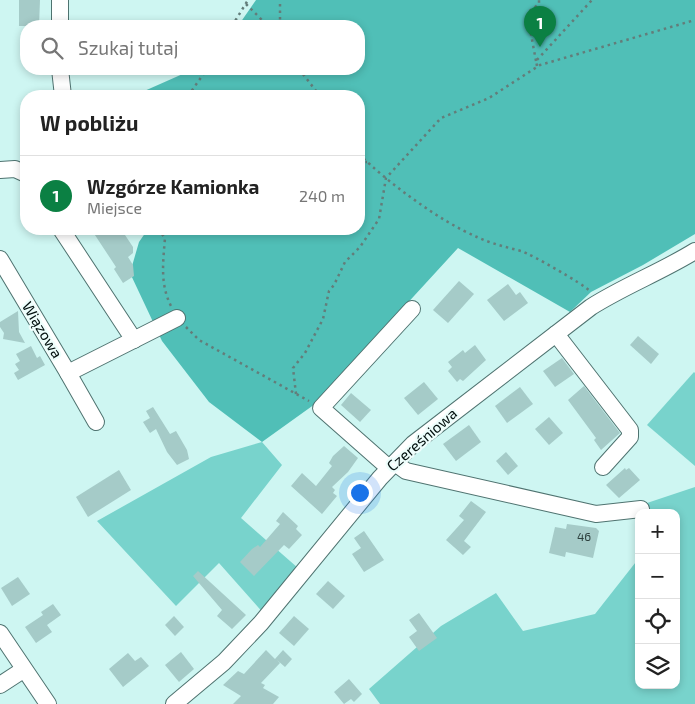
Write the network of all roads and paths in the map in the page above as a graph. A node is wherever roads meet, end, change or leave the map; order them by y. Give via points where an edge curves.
1 (60, 0) edge
2 (248, 0) edge
3 (280, 0) edge
4 (540, 0) edge
5 (592, 0) edge
6 (246, 4) junction
7 (60, 20) edge
8 (236, 20) edge
9 (262, 20) edge
10 (280, 20) edge
11 (695, 20) edge
12 (536, 61) junction
13 (537, 67) junction
14 (61, 75) edge
15 (203, 75) edge
16 (304, 75) edge
17 (62, 90) edge
18 (192, 90) edge
19 (315, 90) edge
20 (367, 162) edge
21 (0, 170) edge
22 (20, 171) edge
23 (386, 178) junction
24 (66, 235) edge
25 (163, 235) edge
26 (695, 251) edge
27 (0, 259) edge
28 (600, 301) junction
29 (412, 309) dead end
30 (177, 318) junction
31 (556, 334) junction
32 (134, 340) junction
33 (68, 374) junction
34 (296, 394) junction
35 (321, 408) junction
36 (96, 422) dead end
37 (392, 466) junction
38 (603, 468) dead end
39 (635, 510) edge
40 (0, 633) edge
41 (23, 670) junction
42 (0, 685) edge
43 (48, 704) edge
44 (174, 704) edge

1 - 7 street
2 - 6 path
3 - 10 path
4 - 12 path via 527,13
5 - 12 path
6 - 8 path
6 - 9 path
11 - 13 path
12 - 13 path
13 - 23 path via 489,98 441,118
14 - 17 street
15 - 18 path
16 - 19 path
20 - 23 path
21 - 22 street
23 - 28 path via 475,237 522,252 586,286
23 - 34 path via 379,219 345,262 328,291 323,320 293,368
24 - 32 street
25 - 30 path via 165,293
26 - 28 street, Czereśniowa
27 - 33 street, Wiązowa
28 - 31 street, Czereśniowa
29 - 35 street
30 - 32 street, Wiązowa
30 - 34 path via 199,340
31 - 37 street, Czereśniowa via 440,422
31 - 38 street via 630,430 630,437
32 - 33 street, Wiązowa
33 - 36 street
34 - 35 path
35 - 37 street
37 - 39 street via 596,514
37 - 44 street, Czereśniowa via 261,623 224,662
40 - 41 street
41 - 42 street
41 - 43 street

